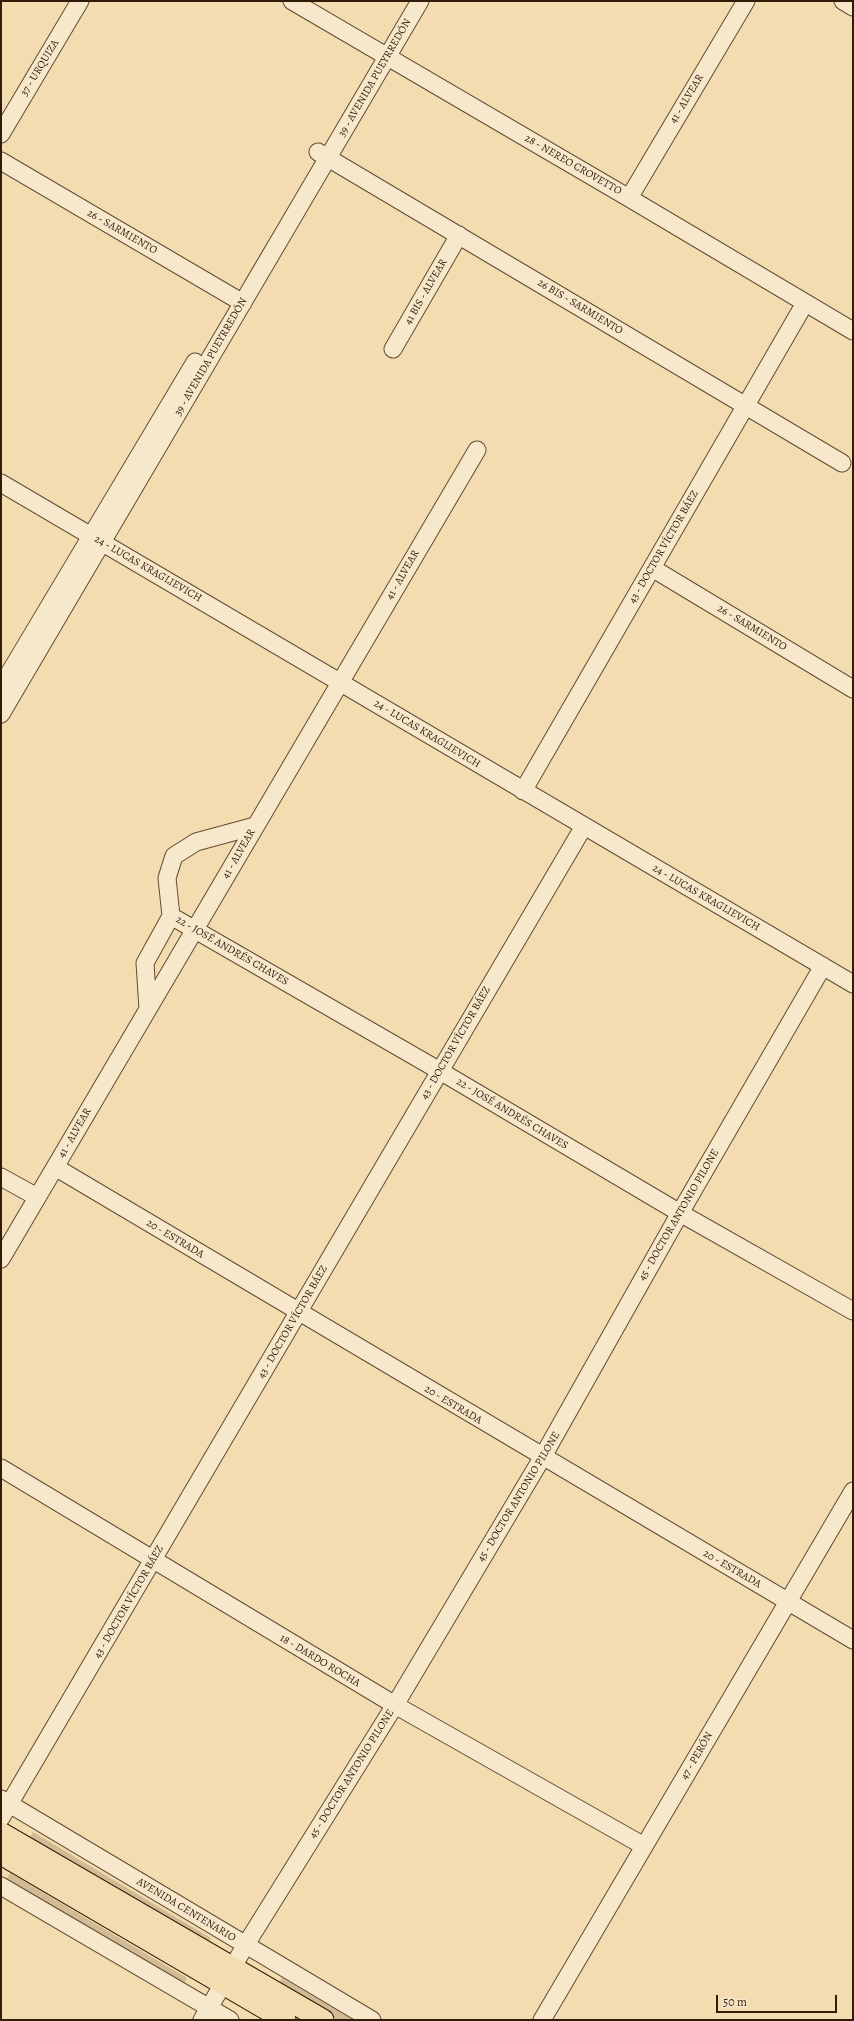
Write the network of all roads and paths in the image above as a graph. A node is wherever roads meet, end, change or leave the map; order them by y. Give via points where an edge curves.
1 (80, 1) edge
2 (292, 1) edge
3 (406, 1) edge
4 (420, 1) edge
5 (746, 1) edge
6 (843, 1) edge
7 (853, 7) edge
8 (382, 54) junction
9 (1, 134) edge
10 (323, 155) junction
11 (1, 161) edge
12 (629, 198) junction
13 (459, 235) junction
14 (238, 300) junction
15 (805, 303) junction
16 (853, 331) edge
17 (393, 349) dead end
18 (746, 406) junction
19 (477, 450) dead end
20 (842, 463) dead end
21 (1, 483) edge
22 (96, 539) junction
23 (652, 568) junction
24 (340, 682) junction
25 (1, 688) edge
26 (853, 689) edge
27 (1, 714) edge
28 (523, 791) junction
29 (255, 826) junction
30 (584, 826) junction
31 (171, 916) junction
32 (195, 930) junction
33 (823, 966) junction
34 (853, 984) edge
35 (148, 1009) junction
36 (440, 1071) junction
37 (55, 1167) junction
38 (1, 1177) edge
39 (37, 1198) junction
40 (680, 1213) junction
41 (1, 1259) edge
42 (853, 1311) edge
43 (299, 1312) junction
44 (542, 1458) junction
45 (1, 1468) edge
46 (853, 1491) edge
47 (153, 1561) junction
48 (788, 1602) junction
49 (853, 1640) edge
50 (395, 1705) junction
51 (4, 1807) edge
52 (1, 1833) edge
53 (644, 1846) junction
54 (1, 1854) edge
55 (1, 1886) edge
56 (245, 1946) junction
57 (228, 1976) junction
58 (205, 2014) edge
59 (230, 2020) edge
60 (285, 2020) edge
61 (323, 2020) edge
62 (372, 2020) edge
63 (542, 2020) edge

1 - 9 street, 37 - URQUIZA
2 - 8 street, 28 - NEREO CROVETTO
3 - 8 street, 39 - AVENIDA PUEYRREDÓN
4 - 8 street, 39 - AVENIDA PUEYRREDÓN
5 - 12 street, 41 - ALVEAR
6 - 7 street
8 - 10 street, 39 - AVENIDA PUEYRREDÓN
8 - 12 street, 28 - NEREO CROVETTO
10 - 13 street, 26 BIS - SARMIENTO
10 - 14 street, 39 - AVENIDA PUEYRREDÓN
11 - 14 street, 26 - SARMIENTO
12 - 15 street, 28 - NEREO CROVETTO
13 - 17 street, 41 BIS - ALVEAR
13 - 18 street, 26 BIS - SARMIENTO
14 - 22 street, 39 - AVENIDA PUEYRREDÓN
15 - 16 street, 28 - NEREO CROVETTO
15 - 18 street, 43 - DOCTOR VÍCTOR BÁEZ
18 - 20 street, 26 BIS - SARMIENTO
18 - 23 street, 43 - DOCTOR VÍCTOR BÁEZ
19 - 24 street, 41 - ALVEAR
21 - 22 street, 24 - LUCAS KRAGLIEVICH
22 - 24 street, 24 - LUCAS KRAGLIEVICH
22 - 25 street, 39 - AVENIDA PUEYRREDÓN
22 - 27 street, 39 - AVENIDA PUEYRREDÓN
23 - 26 street, 26 - SARMIENTO
23 - 28 street, 43 - DOCTOR VÍCTOR BÁEZ
24 - 28 street, 24 - LUCAS KRAGLIEVICH
24 - 29 street, 41 - ALVEAR
28 - 30 street, 24 - LUCAS KRAGLIEVICH
29 - 31 street via 196,842 174,856 168,878
29 - 32 street, 41 - ALVEAR
30 - 33 street, 24 - LUCAS KRAGLIEVICH
30 - 36 street, 43 - DOCTOR VÍCTOR BÁEZ
31 - 32 street, 22 - JOSÉ ANDRÉS CHAVES
31 - 35 street via 145,964
32 - 35 street, 41 - ALVEAR
32 - 36 street, 22 - JOSÉ ANDRÉS CHAVES
33 - 34 street, 24 - LUCAS KRAGLIEVICH
33 - 40 street, 45 - DOCTOR ANTONIO PILONE
35 - 37 street, 41 - ALVEAR
36 - 40 street, 22 - JOSÉ ANDRÉS CHAVES
36 - 43 street, 43 - DOCTOR VÍCTOR BÁEZ
37 - 39 street, 41 - ALVEAR
37 - 43 street, 20 - ESTRADA
38 - 39 street
39 - 41 street, 41 - ALVEAR
40 - 42 street, 22 - JOSÉ ANDRÉS CHAVES
40 - 44 street, 45 - DOCTOR ANTONIO PILONE
43 - 44 street, 20 - ESTRADA
43 - 47 street, 43 - DOCTOR VÍCTOR BÁEZ
44 - 48 street, 20 - ESTRADA
44 - 50 street, 45 - DOCTOR ANTONIO PILONE
45 - 47 street, 18 - DARDO ROCHA
46 - 48 street, 47 - PERÓN
47 - 50 street, 18 - DARDO ROCHA
47 - 51 street, 43 - DOCTOR VÍCTOR BÁEZ
48 - 49 street, 20 - ESTRADA
48 - 53 street, 47 - PERÓN
50 - 53 street, 18 - DARDO ROCHA
50 - 56 street, 45 - DOCTOR ANTONIO PILONE
51 - 56 street, AVENIDA CENTENARIO
52 - 57 main road
53 - 63 street, 47 - PERÓN
54 - 57 main road
55 - 58 street
56 - 57 street, 45 - DOCTOR ANTONIO PILONE
56 - 62 street, AVENIDA CENTENARIO
57 - 58 street, 45 - DOCTOR ANTONIO PILONE
57 - 60 main road
57 - 61 main road
58 - 59 street

